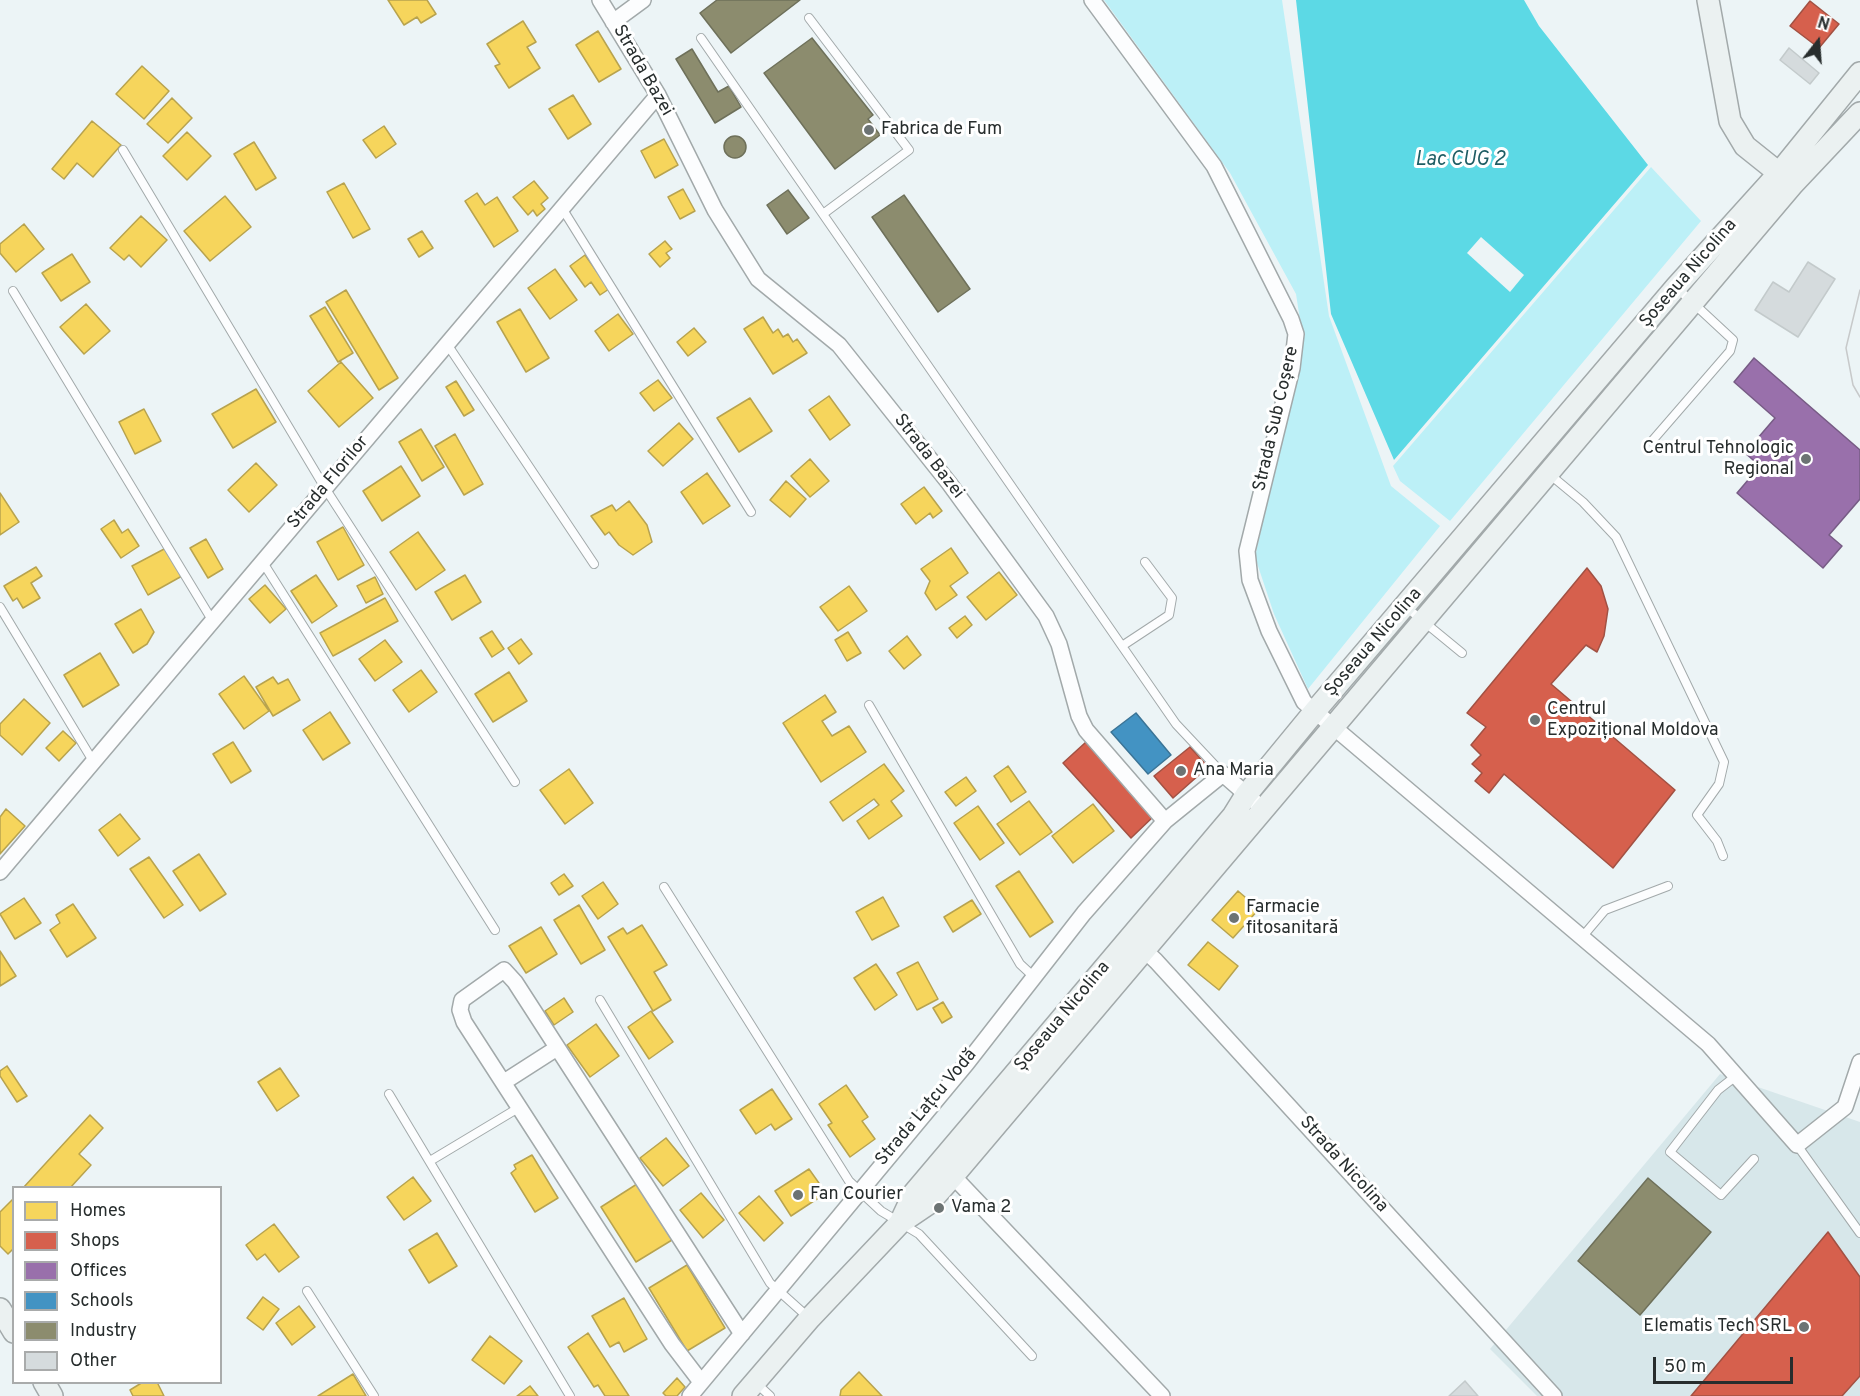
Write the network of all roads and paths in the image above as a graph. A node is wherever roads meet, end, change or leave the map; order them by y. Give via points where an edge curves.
1 (600, 0) edge
2 (643, 0) edge
3 (1092, 0) edge
4 (1708, 0) edge
5 (809, 18) dead end
6 (613, 22) junction
7 (701, 38) dead end
8 (1860, 73) edge
9 (658, 95) junction
10 (1860, 113) edge
11 (123, 150) dead end
12 (1786, 178) junction
13 (562, 208) junction
14 (823, 214) junction
15 (1676, 287) junction
16 (13, 291) dead end
17 (1693, 301) junction
18 (447, 344) junction
19 (1652, 441) dead end
20 (1530, 458) junction
21 (1547, 472) junction
22 (325, 488) junction
23 (751, 512) dead end
24 (262, 561) junction
25 (1145, 562) dead end
26 (594, 564) dead end
27 (0, 607) edge
28 (1406, 607) junction
29 (212, 620) junction
30 (1422, 620) junction
31 (1122, 646) junction
32 (1462, 653) dead end
33 (869, 705) dead end
34 (1316, 711) junction
35 (1334, 726) junction
36 (93, 761) junction
37 (1223, 774) junction
38 (515, 782) dead end
39 (1246, 795) junction
40 (1264, 809) junction
41 (1165, 821) junction
42 (1723, 856) dead end
43 (0, 872) edge
44 (1668, 886) dead end
45 (664, 887) dead end
46 (495, 930) dead end
47 (1583, 936) junction
48 (1138, 944) junction
49 (1035, 977) junction
50 (600, 1000) dead end
51 (557, 1048) junction
52 (1860, 1062) edge
53 (1737, 1075) junction
54 (504, 1082) junction
55 (389, 1094) dead end
56 (520, 1107) junction
57 (1797, 1145) junction
58 (1754, 1158) dead end
59 (430, 1161) junction
60 (953, 1176) junction
61 (858, 1191) junction
62 (900, 1223) junction
63 (1860, 1233) edge
64 (307, 1291) dead end
65 (778, 1291) junction
66 (0, 1310) edge
67 (810, 1318) junction
68 (12, 1329) edge
69 (742, 1334) junction
70 (1032, 1356) dead end
71 (701, 1382) junction
72 (756, 1391) edge
73 (374, 1396) edge
74 (570, 1396) edge
75 (690, 1396) edge
76 (1162, 1396) edge
77 (1554, 1396) edge

1 - 6 street, Strada Bazei
2 - 6 street
3 - 34 street, Strada Sub Coșere via 1215,166 1296,334 1292,368 1247,551 1250,579 1269,631 1304,702
4 - 12 main road via 1730,121 1745,146
5 - 14 lane via 909,150
6 - 9 street, Strada Bazei
7 - 14 lane
8 - 12 main road, Șoseaua Nicolina
9 - 13 street, Strada Florilor
9 - 41 street, Strada Bazei via 715,210 758,279 839,345 949,483 1046,616 1086,730
10 - 12 main road, Șoseaua Nicolina
11 - 22 lane
12 - 15 main road, Șoseaua Nicolina
12 - 17 main road, Șoseaua Nicolina
13 - 18 street, Strada Florilor
13 - 23 lane
14 - 31 lane
15 - 17 lane
15 - 20 main road, Șoseaua Nicolina
16 - 29 lane
17 - 19 lane via 1733,340 1730,351
17 - 21 main road, Șoseaua Nicolina
18 - 22 street, Strada Florilor
18 - 26 lane
20 - 21 lane
20 - 28 main road, Șoseaua Nicolina
21 - 30 main road, Șoseaua Nicolina
21 - 42 lane via 1616,537 1724,762 1719,784 1697,815
22 - 24 street, Strada Florilor
22 - 38 lane
24 - 29 street, Strada Florilor
24 - 46 lane
25 - 31 lane via 1172,598 1168,615
27 - 36 lane
28 - 30 lane
28 - 34 main road, Șoseaua Nicolina
29 - 36 street, Strada Florilor
30 - 32 lane
30 - 35 main road, Șoseaua Nicolina
31 - 37 lane via 1176,724
33 - 49 lane via 1020,964
34 - 35 street, Strada Sub Coșere
34 - 39 main road, Șoseaua Nicolina
35 - 40 main road, Șoseaua Nicolina
35 - 47 street, Strada Sub Coșere
36 - 43 street, Strada Florilor
37 - 39 street
37 - 41 street
39 - 40 street
39 - 48 main road, Șoseaua Nicolina
40 - 48 main road, Șoseaua Nicolina
41 - 49 street, Strada Lațcu Vodă via 1084,913
44 - 47 lane via 1605,910
45 - 61 lane
47 - 53 street, Strada Sub Coșere via 1708,1044
48 - 60 main road, Șoseaua Nicolina
48 - 62 main road, Șoseaua Nicolina via 914,1193
48 - 77 street, Strada Nicolina
49 - 61 street, Strada Lațcu Vodă
50 - 65 lane
51 - 54 street
51 - 54 street via 504,970 462,1000 460,1010
51 - 69 street
52 - 57 street via 1845,1107
53 - 57 street, Strada Sub Coșere
53 - 58 lane via 1718,1090 1670,1152 1721,1195
54 - 56 street
55 - 59 lane
56 - 59 lane
56 - 71 street via 672,1344
57 - 63 lane
59 - 74 lane
60 - 62 main road, Șoseaua Nicolina via 928,1204
60 - 76 street
61 - 62 lane
61 - 65 street, Strada Lațcu Vodă
62 - 67 main road, Șoseaua Nicolina
62 - 70 lane via 921,1237
64 - 73 lane
65 - 67 lane
65 - 69 street, Strada Lațcu Vodă
66 - 68 main road
67 - 72 main road, Șoseaua Nicolina
69 - 71 street, Strada Lațcu Vodă
71 - 75 street, Strada Lațcu Vodă

